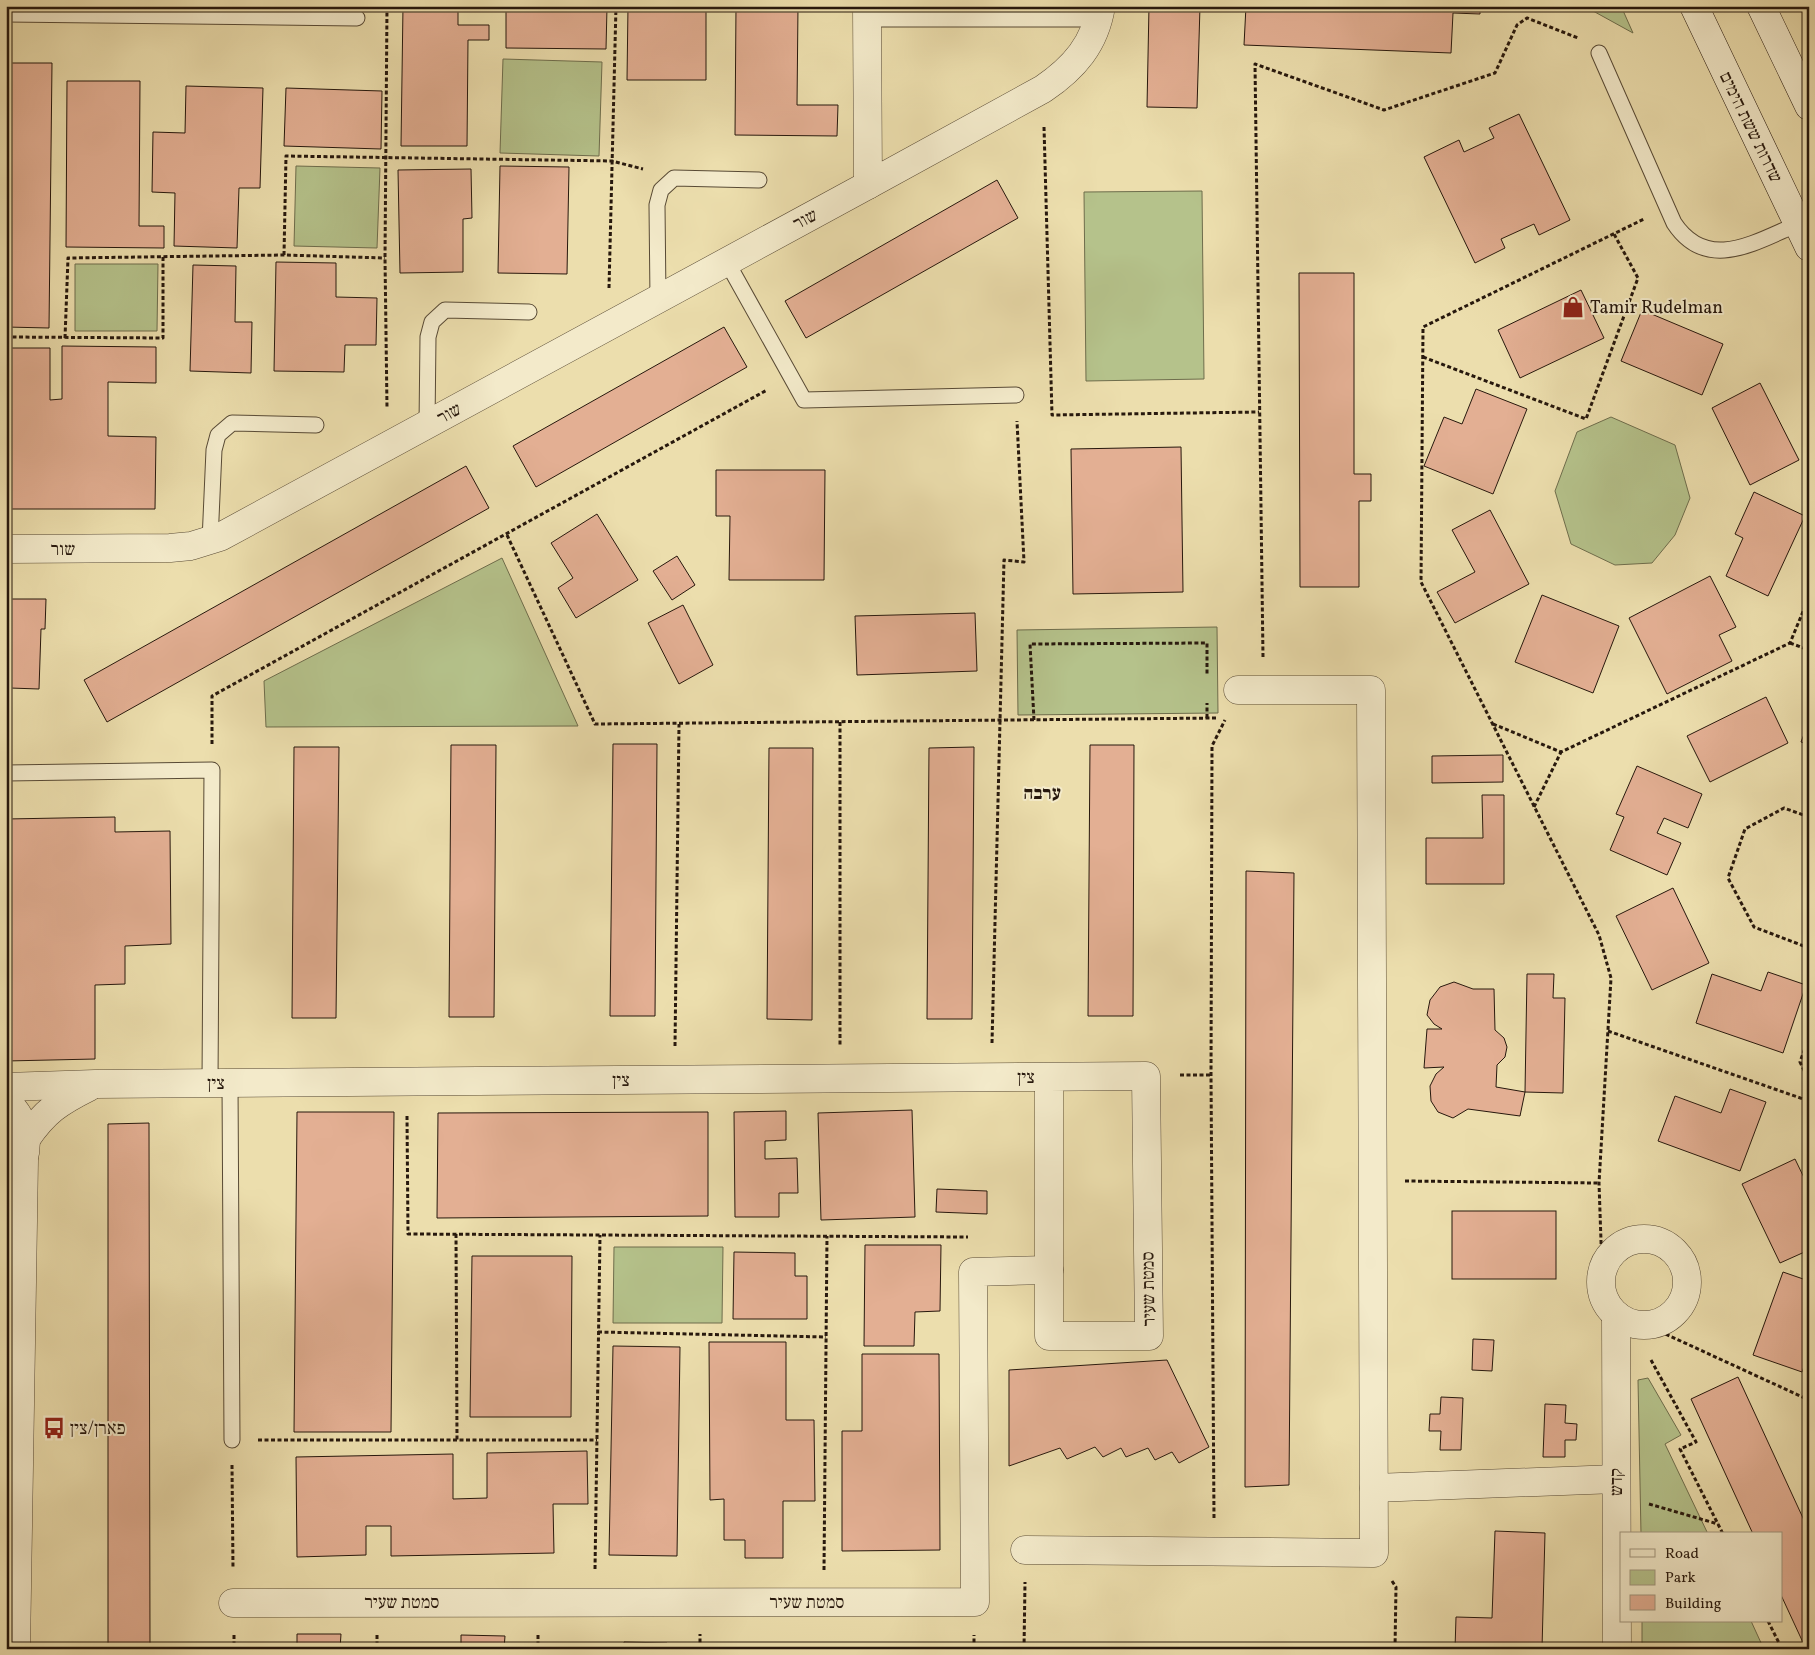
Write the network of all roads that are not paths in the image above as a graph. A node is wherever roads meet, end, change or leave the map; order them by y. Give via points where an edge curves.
1 (1694, 6) edge
2 (1761, 6) edge
3 (867, 12) edge
4 (1100, 12) edge
5 (6, 14) edge
6 (356, 18) dead end
7 (1599, 53) road end
8 (1809, 106) edge
9 (758, 180) dead end
10 (868, 185) junction
11 (1803, 236) edge
12 (727, 262) junction
13 (658, 299) junction
14 (529, 312) dead end
15 (1016, 395) road end
16 (316, 425) dead end
17 (427, 425) junction
18 (210, 541) junction
19 (6, 549) edge
20 (1251, 690) road end
21 (6, 773) edge
22 (1146, 1076) joint
23 (1049, 1077) junction
24 (220, 1083) junction
25 (95, 1084) junction
26 (6, 1087) edge
27 (6, 1101) edge
28 (25, 1149) junction
29 (6, 1186) edge
30 (1049, 1270) junction
31 (6, 1272) edge
32 (1632, 1322) junction
33 (20, 1325) junction
34 (232, 1440) road end
35 (1616, 1486) junction
36 (1374, 1488) junction
37 (1025, 1550) road end
38 (233, 1603) road end
39 (16, 1649) edge
40 (1618, 1649) edge

1 - 11 street, שדרות ששת הימים
2 - 8 street
3 - 4 lane
3 - 10 street
4 - 10 street, שור via 1090,41 1072,67 1059,78
5 - 6 lane
7 - 11 lane via 1680,233 1706,250 1724,251
9 - 13 lane via 674,178 661,190 657,205
10 - 12 street, שור
12 - 13 street, שור
12 - 15 lane via 804,400
13 - 17 street, שור
14 - 17 lane via 445,310 432,322 428,337
16 - 18 lane via 232,423 218,435 214,450
17 - 18 street, שור
18 - 19 street, שור via 170,548
20 - 36 street via 1371,690
21 - 24 lane via 212,770
22 - 23 street, צין
22 - 30 street, סמטת שעיר via 1149,1336 1049,1336
23 - 24 street, צין
23 - 30 street, סמטת שעיר
24 - 25 street, צין
24 - 34 lane
25 - 26 street, צין
25 - 28 street, צין via 53,1108 36,1123
27 - 28 street via 21,1118
28 - 29 street, צין via 13,1180
28 - 33 street
30 - 38 street, סמטת שעיר via 973,1272 974,1602
31 - 33 street
32 - 32 street via 1610,1309 1602,1294 1602,1270 1617,1248 1632,1241 1648,1239 1666,1244 1686,1270 1686,1295 1671,1317 1656,1324
32 - 35 street, קדש
33 - 39 street
35 - 36 street
35 - 40 street, קדש
36 - 37 street via 1374,1553

